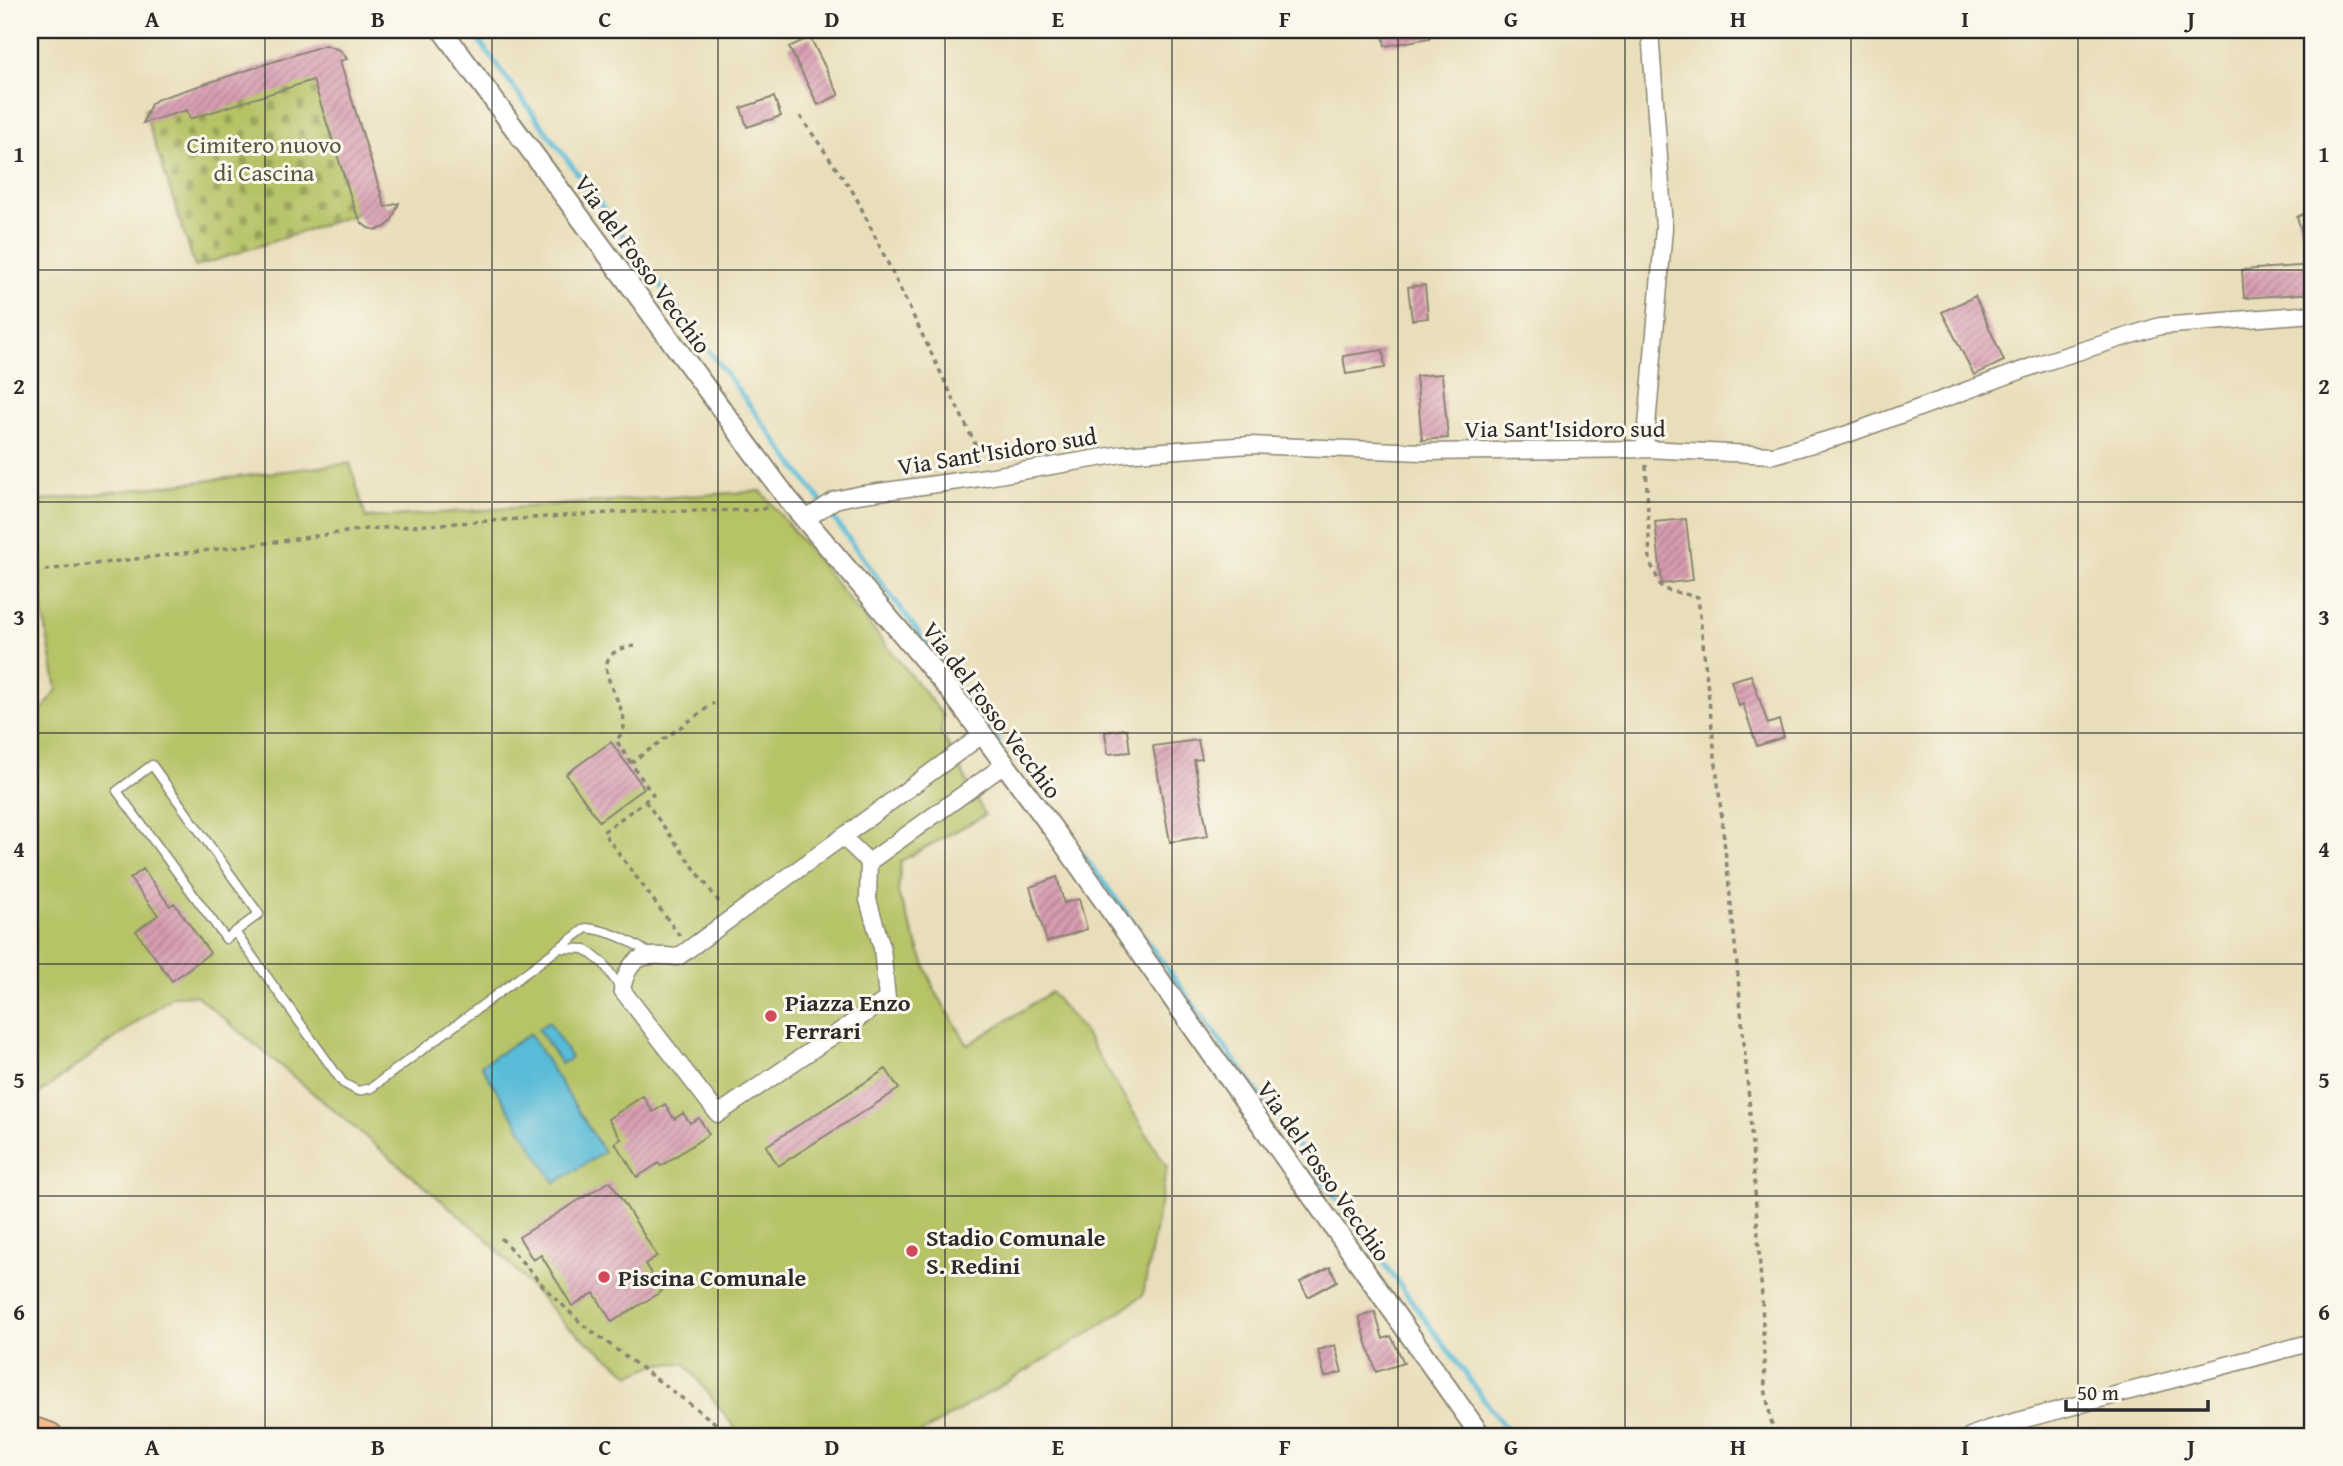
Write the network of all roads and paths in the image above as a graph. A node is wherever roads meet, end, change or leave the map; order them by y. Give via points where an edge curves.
1 (442, 30) edge
2 (1650, 30) edge
3 (800, 116) dead end
4 (2313, 314) edge
5 (1645, 449) junction
6 (973, 479) junction
7 (787, 498) junction
8 (812, 515) junction
9 (45, 570) dead end
10 (635, 646) dead end
11 (714, 703) dead end
12 (982, 735) junction
13 (631, 763) junction
14 (1004, 765) junction
15 (645, 801) junction
16 (844, 838) junction
17 (869, 862) junction
18 (732, 919) junction
19 (235, 932) junction
20 (558, 948) junction
21 (690, 949) junction
22 (650, 954) junction
23 (622, 990) junction
24 (501, 1238) dead end
25 (2313, 1342) edge
26 (30, 1430) edge
27 (49, 1436) edge
28 (725, 1436) edge
29 (1481, 1436) edge
30 (1774, 1436) edge
31 (1970, 1436) edge

1 - 7 street, Via del Fosso Vecchio
2 - 5 street via 1664,228
3 - 6 path via 855,195 975,443
4 - 5 street, Via Sant'Isidoro sud via 2160,326 2042,363 1845,435 1773,454
5 - 6 street, Via Sant'Isidoro sud via 1422,452 1251,445 1122,454
5 - 30 path via 1650,562 1662,589 1698,597 1741,1016 1765,1388
6 - 8 street, Via Sant'Isidoro sud via 835,500
7 - 8 street, Via del Fosso Vecchio
7 - 9 path via 761,510 624,512 367,529
8 - 12 street, Via del Fosso Vecchio
10 - 13 path via 612,654 607,665 607,681 625,722 616,740
11 - 13 path
12 - 14 street, Via del Fosso Vecchio
12 - 16 street
13 - 15 path via 653,795
14 - 17 street
14 - 29 street, Via del Fosso Vecchio
15 - 18 path
15 - 21 path via 603,832
16 - 17 street
16 - 18 street
17 - 23 street via 868,900 882,948 887,999 719,1114
18 - 21 street
19 - 19 lane via 258,914 152,765 117,791 226,939
19 - 20 lane via 343,1083 358,1091 371,1088
20 - 22 lane via 586,928 600,929
20 - 23 lane via 585,949 604,964
21 - 22 street via 678,957
22 - 23 street via 635,960
24 - 28 path via 582,1324
25 - 31 street
26 - 27 highway

